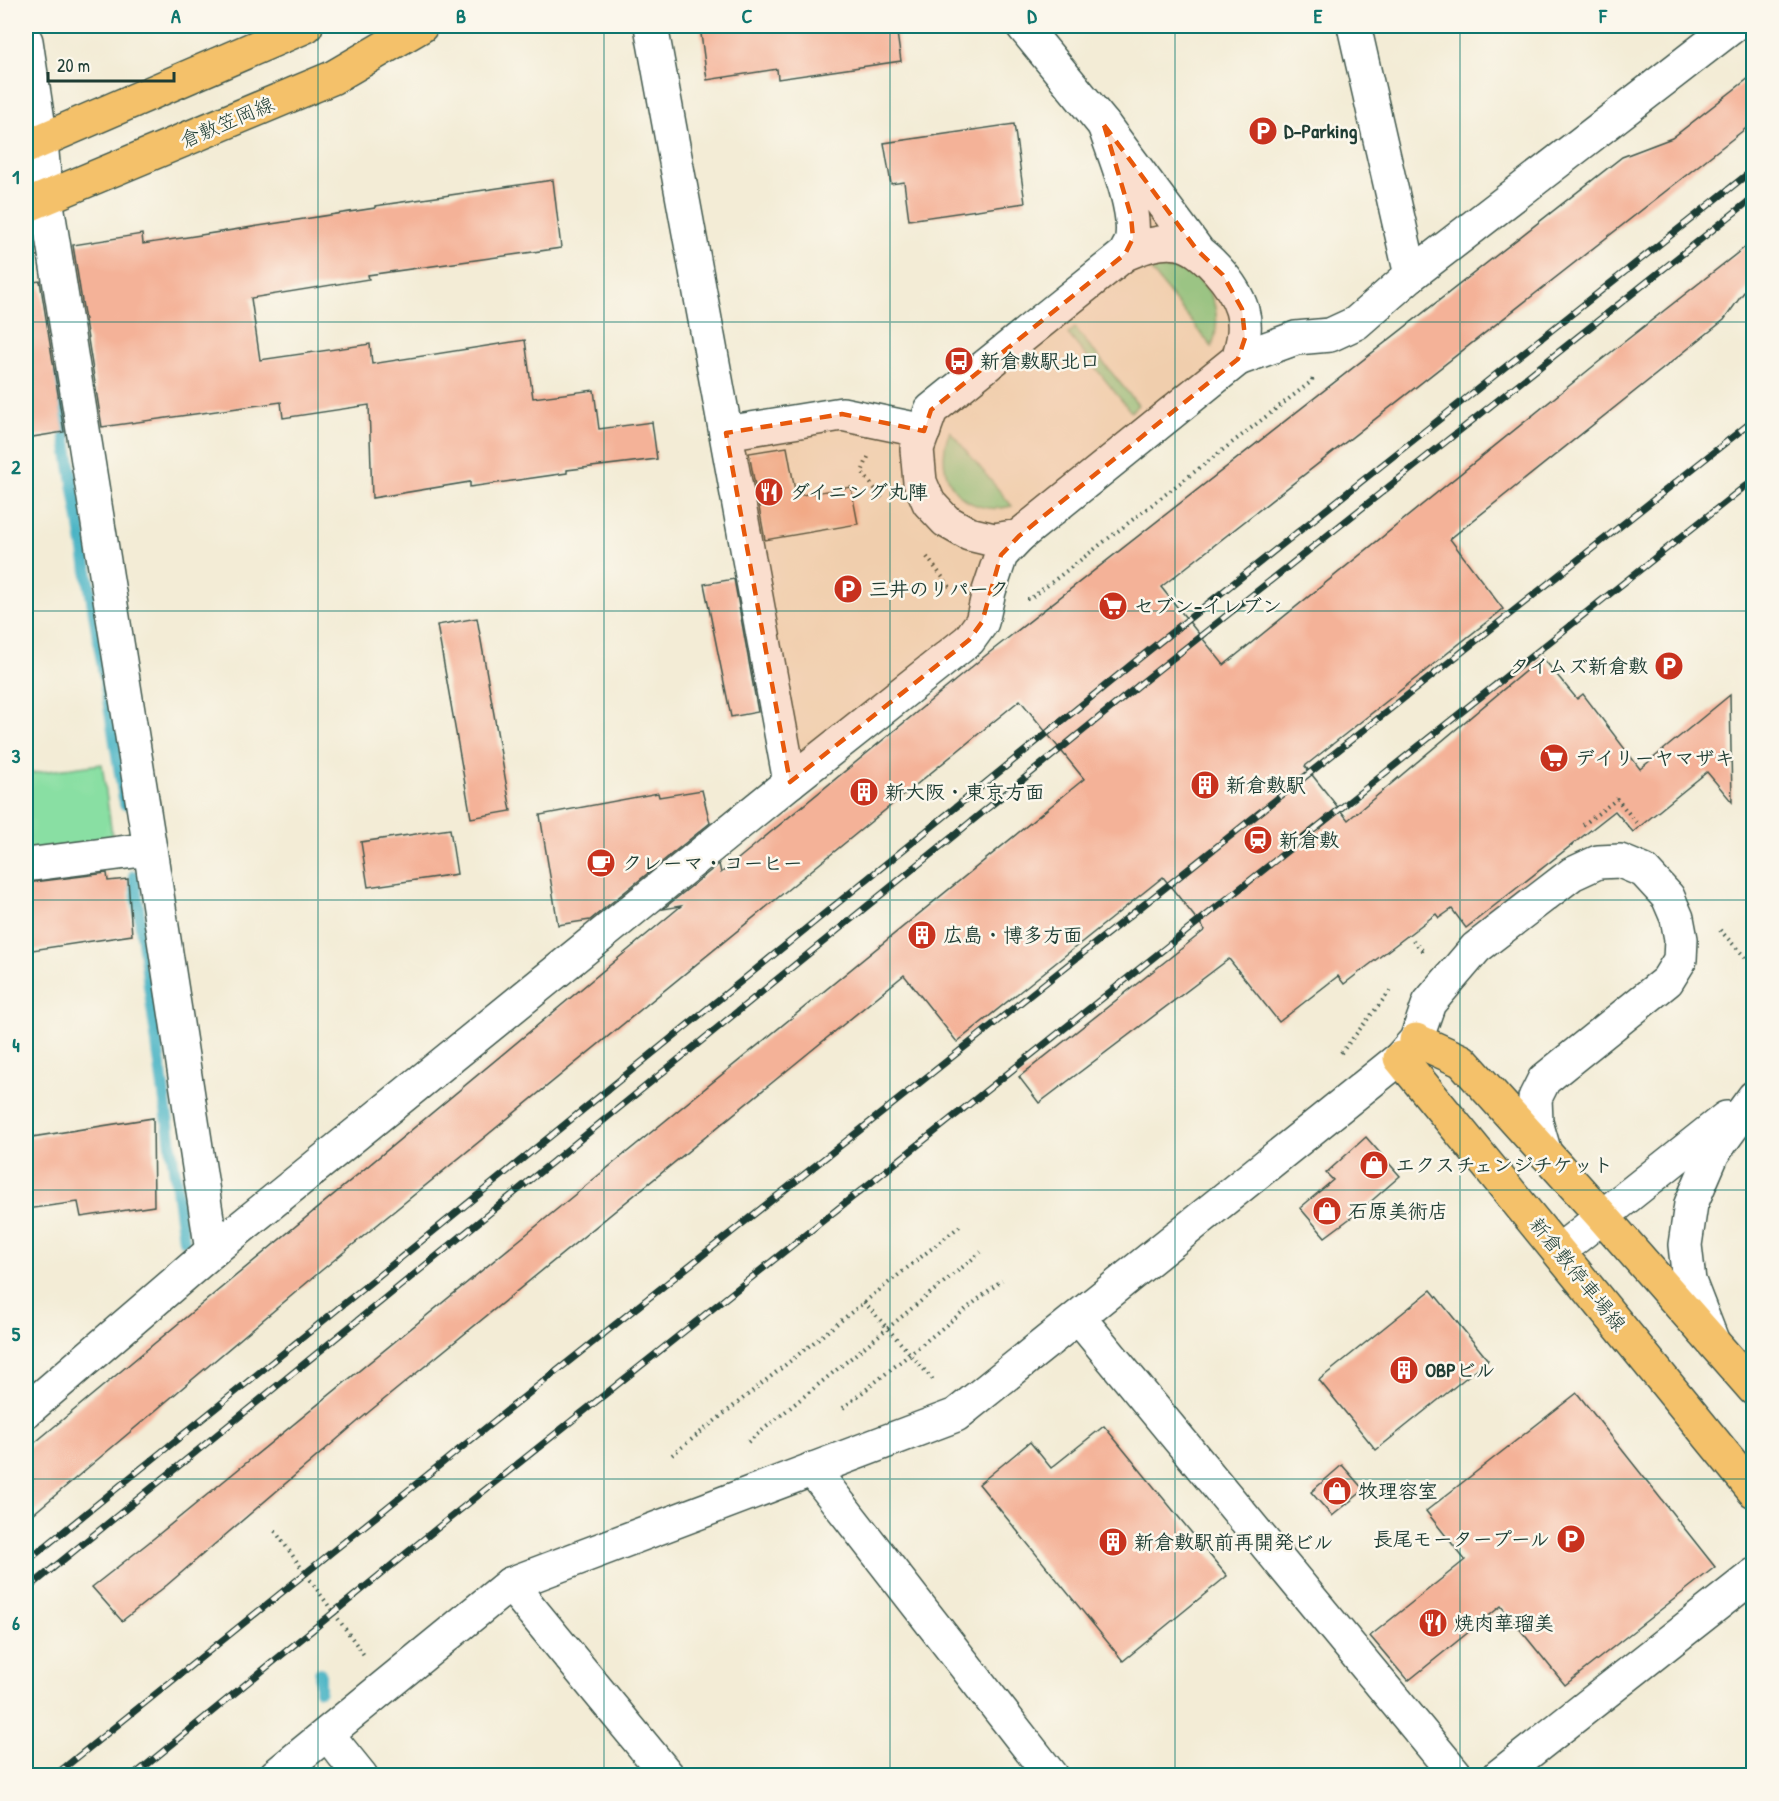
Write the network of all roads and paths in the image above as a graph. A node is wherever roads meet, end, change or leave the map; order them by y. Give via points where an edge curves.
1 (306, 26) edge
2 (421, 26) edge
3 (651, 26) edge
4 (1023, 26) edge
5 (1354, 26) edge
6 (1733, 26) edge
7 (26, 41) edge
8 (1104, 126) junction
9 (33, 144) edge
10 (36, 202) edge
11 (1197, 250) junction
12 (1125, 255) junction
13 (1411, 275) junction
14 (1238, 359) junction
15 (1313, 371) dead end
16 (924, 431) junction
17 (726, 433) junction
18 (1019, 536) junction
19 (1021, 599) dead end
20 (790, 782) junction
21 (150, 849) junction
22 (26, 865) edge
23 (1393, 987) dead end
24 (1408, 1049) junction
25 (1336, 1059) dead end
26 (1754, 1097) edge
27 (1545, 1153) junction
28 (1602, 1216) junction
29 (960, 1226) dead end
30 (212, 1251) junction
31 (1559, 1251) junction
32 (981, 1252) dead end
33 (1002, 1280) dead end
34 (864, 1302) junction
35 (1079, 1318) junction
36 (888, 1328) junction
37 (1713, 1342) junction
38 (911, 1354) junction
39 (1754, 1389) edge
40 (927, 1390) dead end
41 (843, 1408) dead end
42 (26, 1411) edge
43 (748, 1442) dead end
44 (672, 1455) dead end
45 (812, 1469) junction
46 (1754, 1491) edge
47 (275, 1531) dead end
48 (1754, 1575) edge
49 (510, 1584) junction
50 (386, 1685) junction
51 (327, 1734) junction
52 (275, 1776) edge
53 (361, 1776) edge
54 (668, 1776) edge
55 (1051, 1776) edge
56 (1457, 1776) edge
57 (1499, 1776) edge

1 - 9 main road
2 - 10 main road, 倉敷笠岡線 via 332,78
3 - 17 street
4 - 8 street
5 - 13 street
6 - 13 street
7 - 9 street
8 - 11 street
8 - 12 street via 1131,216 1132,238
9 - 10 street
10 - 21 street
11 - 12 street via 1161,242
11 - 14 street via 1223,275 1242,309 1245,338
12 - 16 street via 931,410
13 - 14 street via 1356,323 1330,335 1296,338
14 - 18 street
15 - 19 path via 1312,381 1030,598
16 - 17 street via 842,414
16 - 18 street via 917,449 920,482 929,503 945,521 969,534 994,540
17 - 20 street
18 - 20 street via 1001,555 982,622 969,640
20 - 30 street
21 - 22 street
21 - 30 street
23 - 25 path
24 - 27 main road via 1462,1061
24 - 27 street via 1429,1003 1476,948 1572,874 1598,862 1620,861 1644,871 1668,897 1677,918 1680,960 1667,981 1544,1080 1536,1098 1536,1122
24 - 31 main road, 新倉敷停車場線
24 - 35 street
26 - 28 street
26 - 37 street via 1713,1153 1691,1204 1685,1245 1689,1281
27 - 28 main road
28 - 31 street
28 - 37 main road
29 - 34 path
30 - 42 street
31 - 46 main road, 新倉敷停車場線
32 - 36 path
33 - 38 path
34 - 36 path
34 - 44 path
35 - 45 street via 956,1415
35 - 56 street
36 - 38 path
36 - 43 path
37 - 39 main road
38 - 40 path via 939,1386
38 - 41 path
45 - 49 street
45 - 55 street
47 - 50 path
48 - 57 street
49 - 50 street
49 - 54 street
50 - 51 street
51 - 52 street
51 - 53 street

